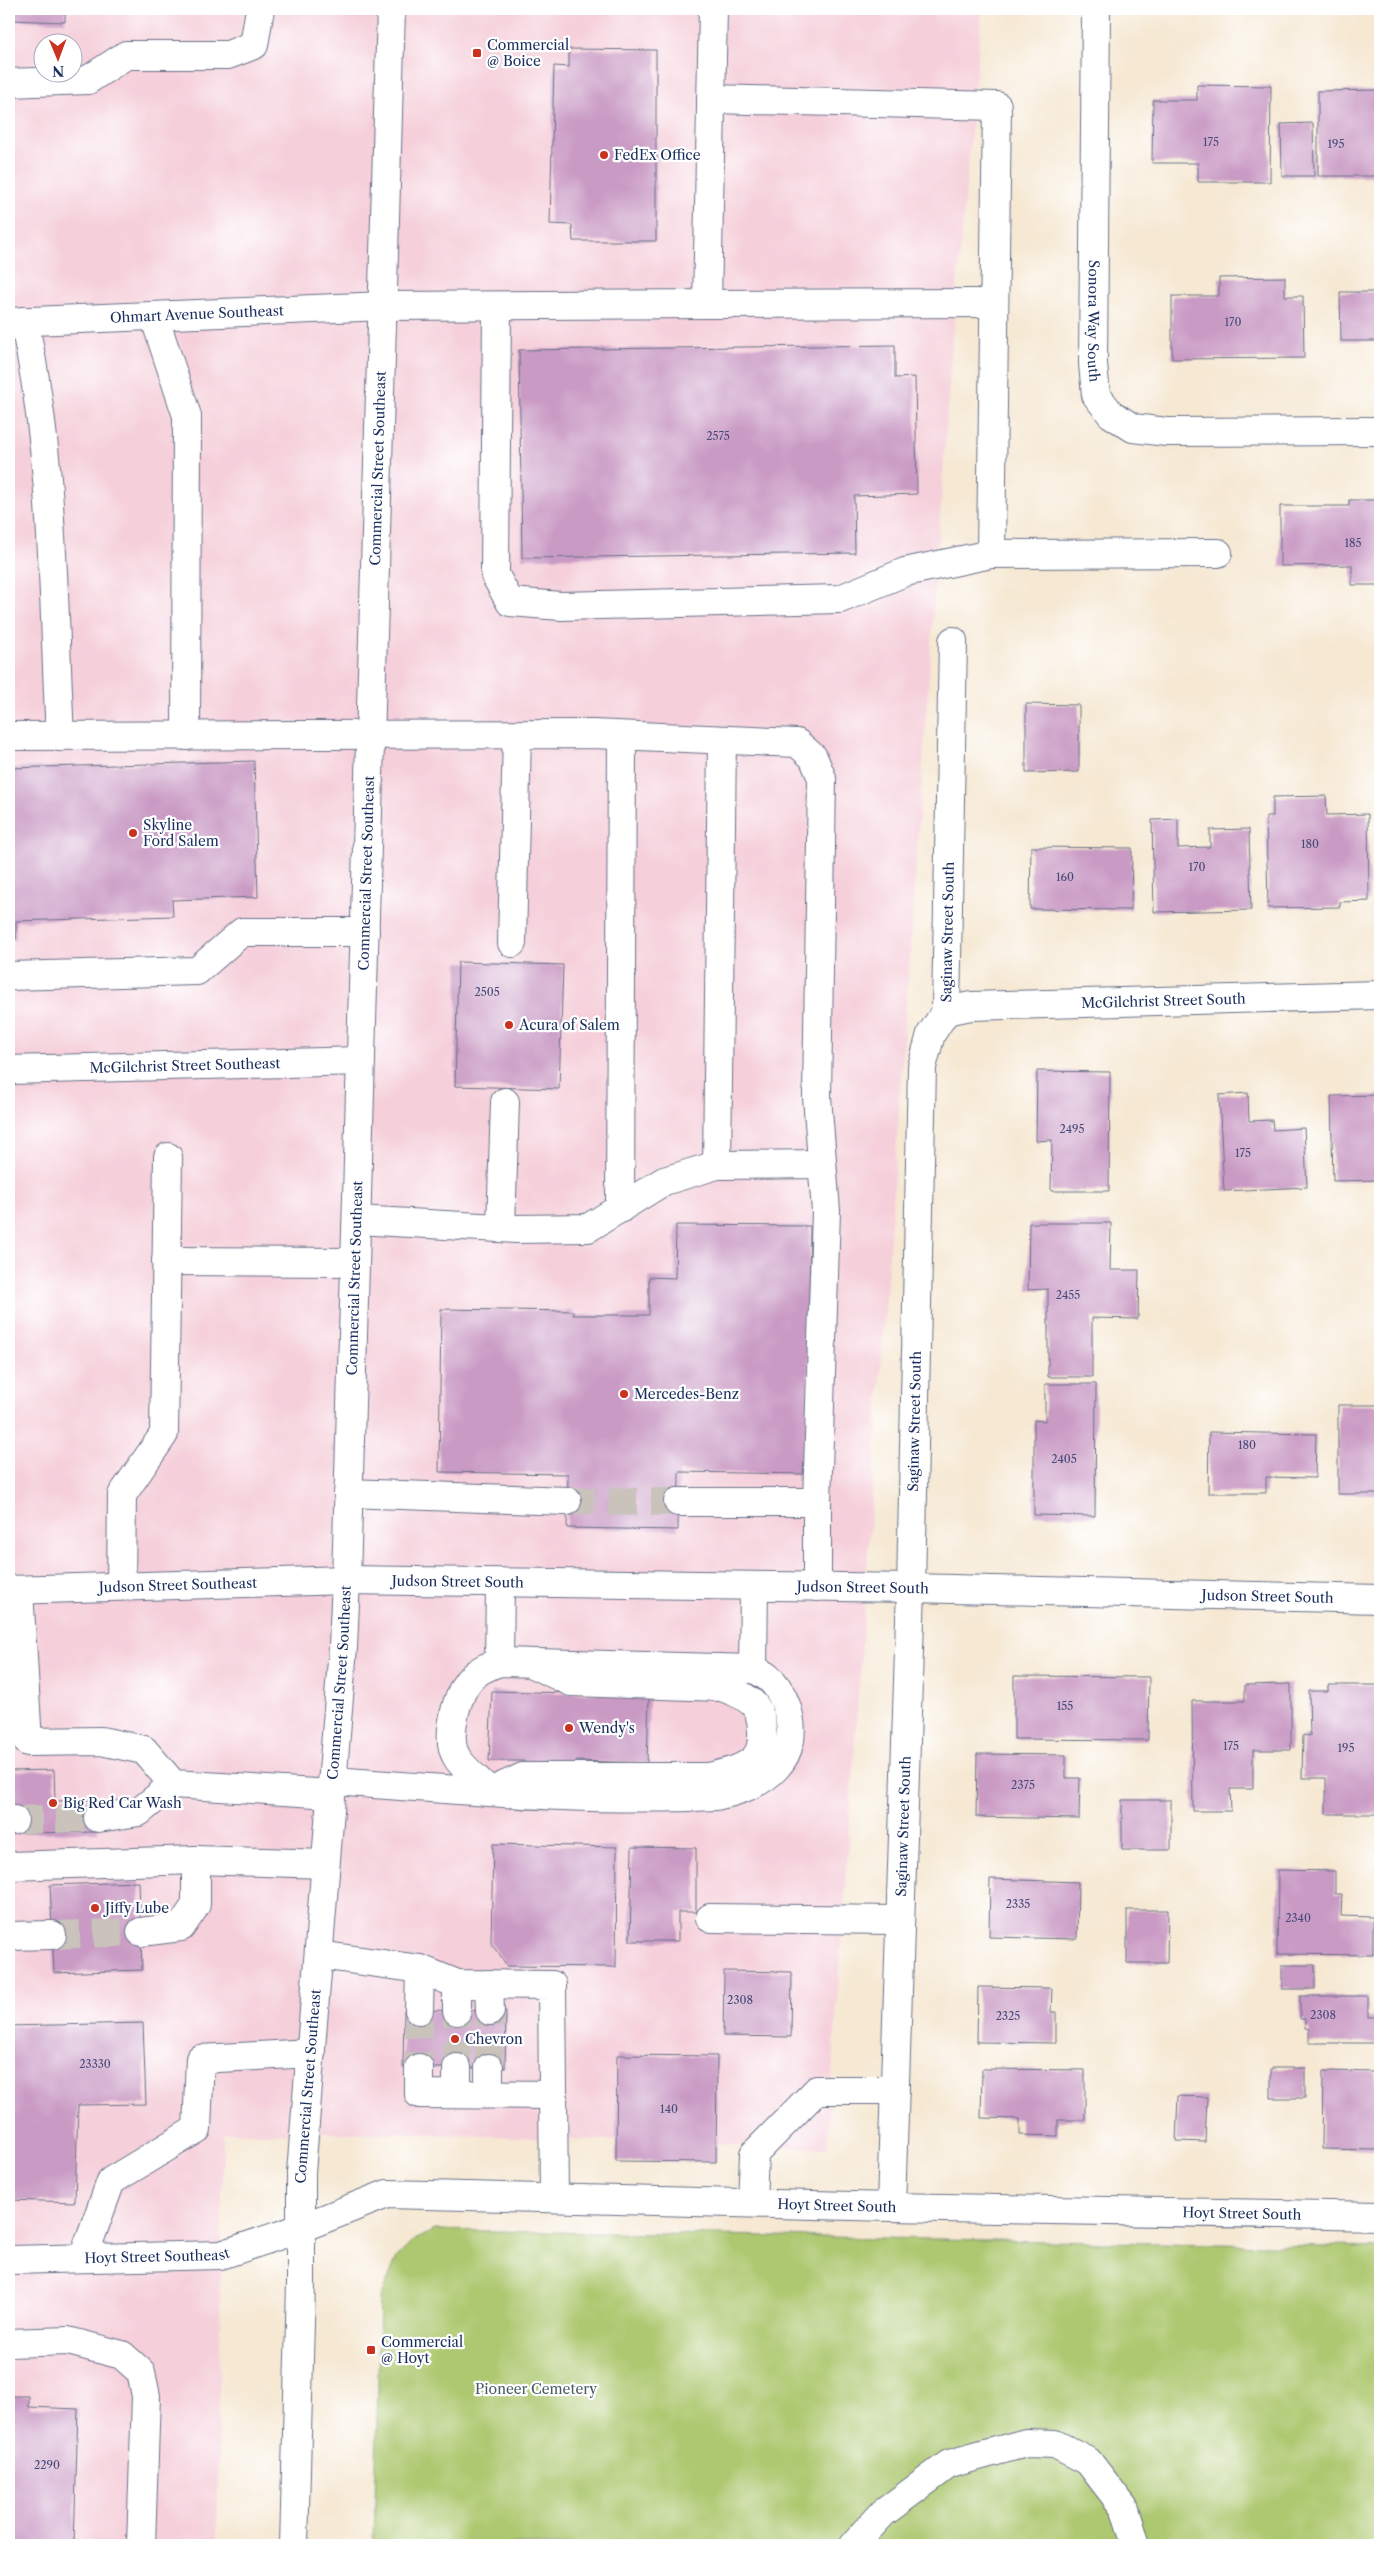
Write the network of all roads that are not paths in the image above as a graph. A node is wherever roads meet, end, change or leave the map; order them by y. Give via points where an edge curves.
1 (260, 9) edge
2 (391, 9) edge
3 (713, 9) edge
4 (1096, 9) edge
5 (9, 82) edge
6 (710, 100) junction
7 (994, 303) junction
8 (707, 304) junction
9 (384, 306) junction
10 (497, 306) junction
11 (154, 316) junction
12 (16, 321) edge
13 (1380, 431) edge
14 (1218, 553) dead end
15 (991, 554) junction
16 (953, 640) dead end
17 (371, 735) junction
18 (517, 735) junction
19 (9, 736) edge
20 (186, 736) junction
21 (622, 736) junction
22 (60, 737) junction
23 (722, 740) junction
24 (365, 932) junction
25 (512, 943) dead end
26 (9, 976) edge
27 (1380, 995) edge
28 (946, 1011) junction
29 (361, 1062) junction
30 (9, 1070) edge
31 (505, 1102) dead end
32 (168, 1157) dead end
33 (822, 1164) junction
34 (717, 1165) junction
35 (620, 1209) junction
36 (357, 1220) junction
37 (501, 1228) junction
38 (166, 1261) junction
39 (355, 1262) junction
40 (348, 1493) junction
41 (567, 1501) tunnel mouth
42 (678, 1502) tunnel mouth
43 (817, 1502) junction
44 (346, 1580) junction
45 (500, 1582) junction
46 (121, 1586) junction
47 (754, 1586) junction
48 (817, 1587) junction
49 (911, 1588) junction
50 (14, 1590) edge
51 (1380, 1599) edge
52 (499, 1662) junction
53 (530, 1663) junction
54 (753, 1669) junction
55 (18, 1743) edge
56 (172, 1784) junction
57 (332, 1787) junction
58 (490, 1792) junction
59 (98, 1818) tunnel mouth
60 (196, 1860) junction
61 (325, 1864) junction
62 (9, 1866) edge
63 (710, 1918) dead end
64 (900, 1920) junction
65 (140, 1932) tunnel mouth
66 (52, 1935) tunnel mouth
67 (9, 1936) edge
68 (319, 1955) junction
69 (420, 1969) junction
70 (457, 1984) junction
71 (489, 1984) junction
72 (419, 2010) tunnel mouth
73 (457, 2011) tunnel mouth
74 (490, 2011) tunnel mouth
75 (311, 2053) junction
76 (419, 2081) dead end
77 (895, 2090) junction
78 (553, 2094) junction
79 (554, 2198) junction
80 (752, 2203) junction
81 (891, 2207) junction
82 (1380, 2216) edge
83 (301, 2228) junction
84 (82, 2258) junction
85 (9, 2260) edge
86 (9, 2343) edge
87 (141, 2545) edge
88 (294, 2545) edge
89 (854, 2545) edge
90 (1136, 2545) edge

1 - 5 street via 254,45 228,55 126,55 88,80
2 - 9 street, Commercial Street Southeast
3 - 6 street
4 - 13 street, Sonora Way South via 1093,364 1096,395 1110,414 1133,428 1168,432
6 - 7 street via 997,106
6 - 8 street
7 - 8 street, Ohmart Avenue Southeast
7 - 15 street
8 - 10 street, Ohmart Avenue Southeast
9 - 10 street, Ohmart Avenue Southeast
9 - 11 street, Ohmart Avenue Southeast
9 - 17 street, Commercial Street Southeast
10 - 15 street via 495,575 510,602 561,606 840,600 905,572
11 - 12 street, Ohmart Avenue Southeast
11 - 20 street via 187,416
12 - 22 street via 33,363 46,462
14 - 15 street
16 - 28 street, Saginaw Street South
17 - 18 street
17 - 20 street
17 - 24 street, Commercial Street Southeast
18 - 21 street
18 - 25 street
19 - 22 street
20 - 22 street
21 - 23 street
21 - 35 street
23 - 33 street via 797,744 813,757 822,778 817,1097
23 - 34 street
24 - 26 street via 242,932 197,970
24 - 29 street, Commercial Street Southeast
27 - 28 street, McGilchrist Street South via 971,1006
28 - 49 street, Saginaw Street South via 931,1034 922,1067
29 - 30 street, McGilchrist Street Southeast
29 - 36 street, Commercial Street Southeast
31 - 37 street
32 - 38 street
33 - 34 street
33 - 43 street via 826,1211
34 - 35 street via 664,1181
35 - 37 street via 588,1228
36 - 37 street
36 - 39 street, Commercial Street Southeast
38 - 39 street
38 - 46 street via 164,1434 122,1495
39 - 40 street, Commercial Street Southeast
40 - 41 street
40 - 44 street, Commercial Street Southeast
42 - 43 street
43 - 48 street
44 - 45 street, Judson Street South
44 - 46 street, Judson Street Southeast
44 - 57 street, Commercial Street Southeast
45 - 47 street, Judson Street South
45 - 52 street
46 - 50 street, Judson Street Southeast
47 - 48 street, Judson Street South
47 - 54 street
48 - 49 street, Judson Street South
49 - 51 street, Judson Street South
49 - 64 street, Saginaw Street South
50 - 55 street
52 - 53 street
52 - 58 street via 470,1678 456,1706 451,1730 455,1756
53 - 54 street
53 - 58 street via 571,1682 722,1687 755,1706 760,1719 761,1744 749,1762 733,1772 709,1777 523,1777
54 - 58 street via 774,1682 782,1695 789,1715 791,1738 787,1754 775,1770 737,1792 690,1797
55 - 56 street via 101,1741 144,1750
56 - 57 street
56 - 59 street via 139,1812
57 - 58 street
57 - 61 street, Commercial Street Southeast
60 - 61 street
60 - 62 street
60 - 65 street via 196,1905 180,1928
61 - 68 street, Commercial Street Southeast
63 - 64 street
64 - 77 street, Saginaw Street South
66 - 67 street
68 - 69 street
68 - 75 street, Commercial Street Southeast
69 - 70 street
69 - 72 street
70 - 71 street
70 - 73 street
71 - 74 street
71 - 78 street via 552,1985
75 - 83 street, Commercial Street Southeast via 301,2173
75 - 84 street via 200,2059 197,2129 111,2181
76 - 78 street via 489,2081
77 - 80 street via 817,2090 754,2154
77 - 81 street, Saginaw Street South
78 - 79 street
79 - 80 street, Hoyt Street South
79 - 83 street, Hoyt Street South via 387,2194
80 - 81 street, Hoyt Street South
81 - 82 street, Hoyt Street South
83 - 84 street, Hoyt Street Southeast via 221,2255
83 - 88 street, Commercial Street Southeast
84 - 85 street, Hoyt Street Southeast
86 - 87 street via 68,2342 122,2355 141,2372 146,2396
89 - 90 street via 884,2513 949,2464 1026,2442 1055,2444 1088,2461 1124,2508

